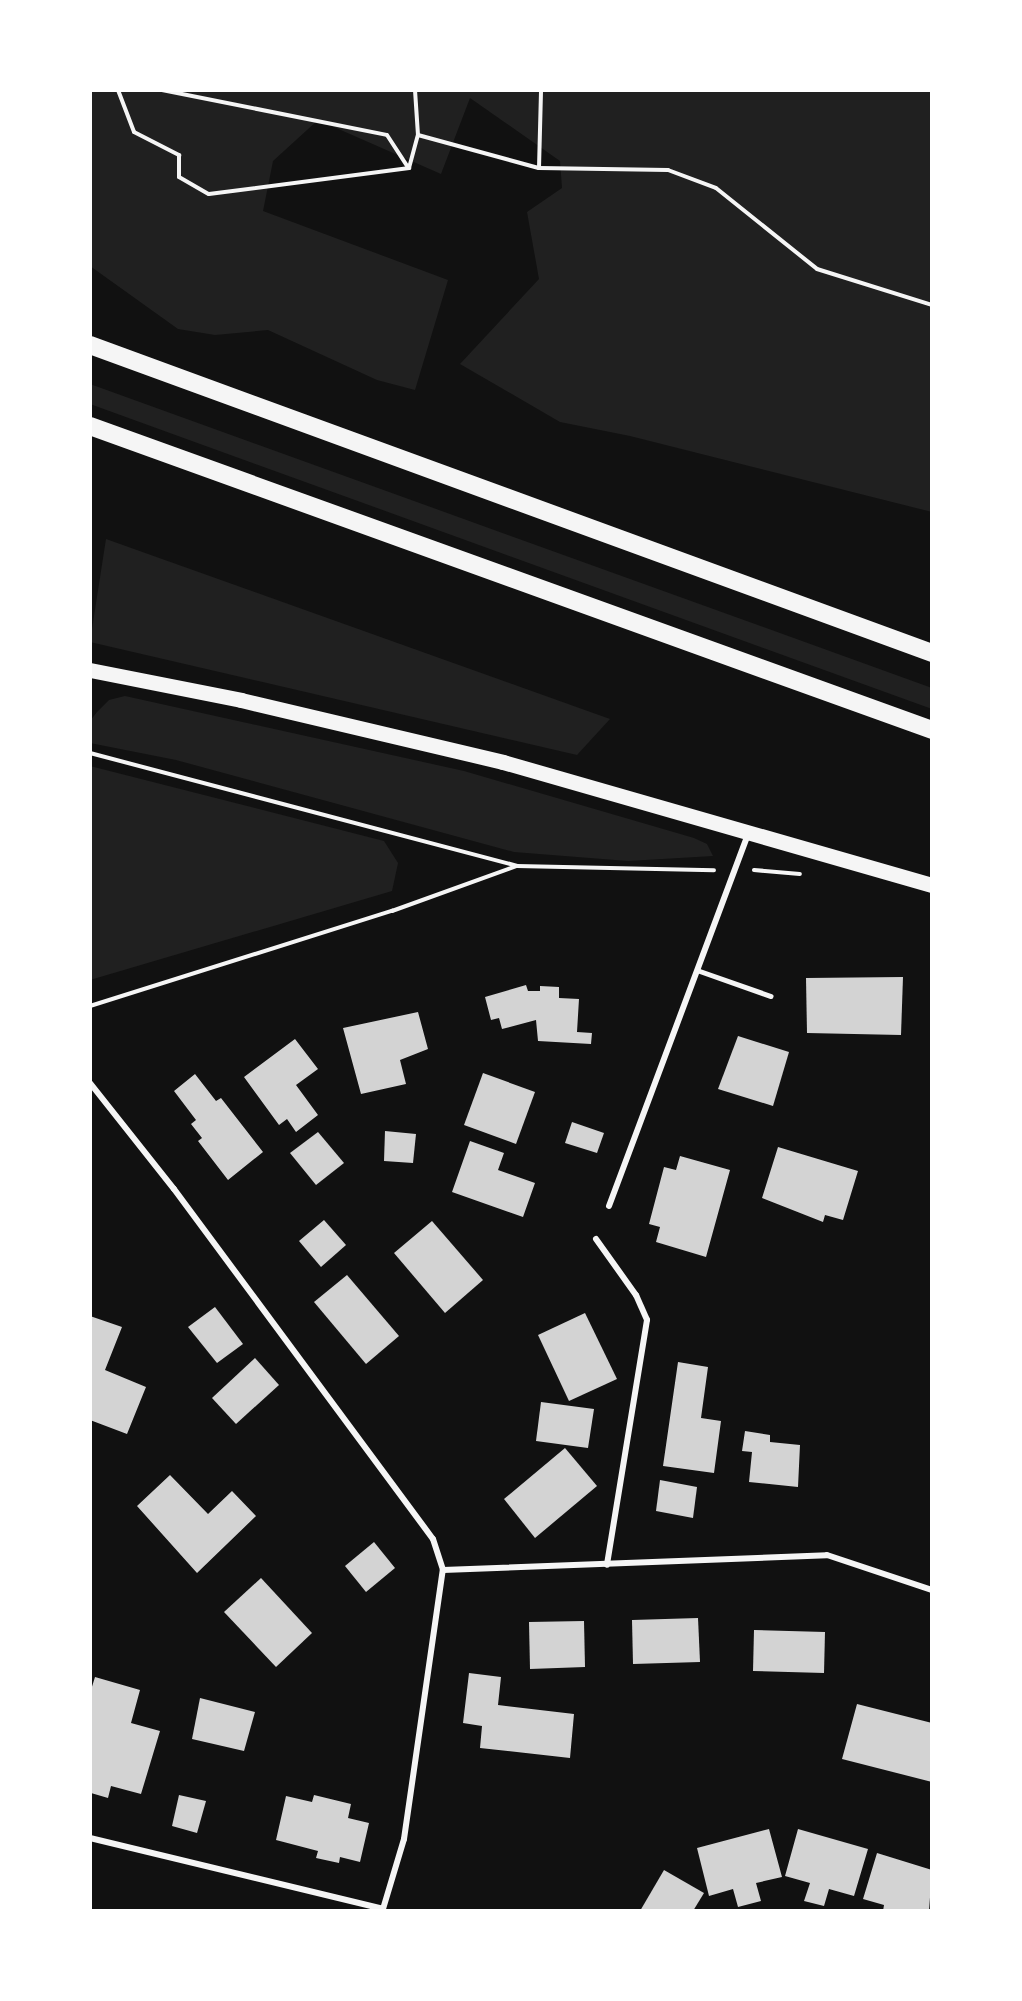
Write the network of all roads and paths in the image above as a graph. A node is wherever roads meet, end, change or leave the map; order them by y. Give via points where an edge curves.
1 (118, 90) edge
2 (162, 90) edge
3 (415, 90) edge
4 (541, 90) edge
5 (418, 135) junction
6 (409, 168) junction
7 (539, 168) junction
8 (932, 305) edge
9 (90, 345) edge
10 (90, 426) edge
11 (932, 653) edge
12 (90, 670) edge
13 (932, 730) edge
14 (90, 753) edge
15 (750, 831) junction
16 (517, 866) junction
17 (734, 870) junction
18 (808, 875) dead end
19 (932, 885) edge
20 (697, 970) junction
21 (771, 996) dead end
22 (90, 1006) edge
23 (90, 1083) edge
24 (609, 1206) dead end
25 (596, 1239) dead end
26 (607, 1565) junction
27 (443, 1570) junction
28 (932, 1590) edge
29 (90, 1838) edge
30 (383, 1910) edge

1 - 6 path via 134,132 178,155 178,177 209,194
2 - 6 path via 387,135
3 - 5 path
4 - 7 path
5 - 6 path
5 - 7 path
7 - 8 path via 668,170 716,188 817,269
9 - 11 highway
10 - 13 highway
12 - 15 main road via 241,700 503,762
14 - 16 path
15 - 17 street
15 - 19 main road
16 - 17 path via 672,872
16 - 22 path via 392,911
17 - 18 path
17 - 20 street
20 - 21 lane
20 - 24 street
23 - 27 street via 174,1189 433,1539
25 - 26 street via 630,1286 647,1320
26 - 27 street
26 - 28 street via 827,1555
27 - 30 street via 404,1839
29 - 30 street

